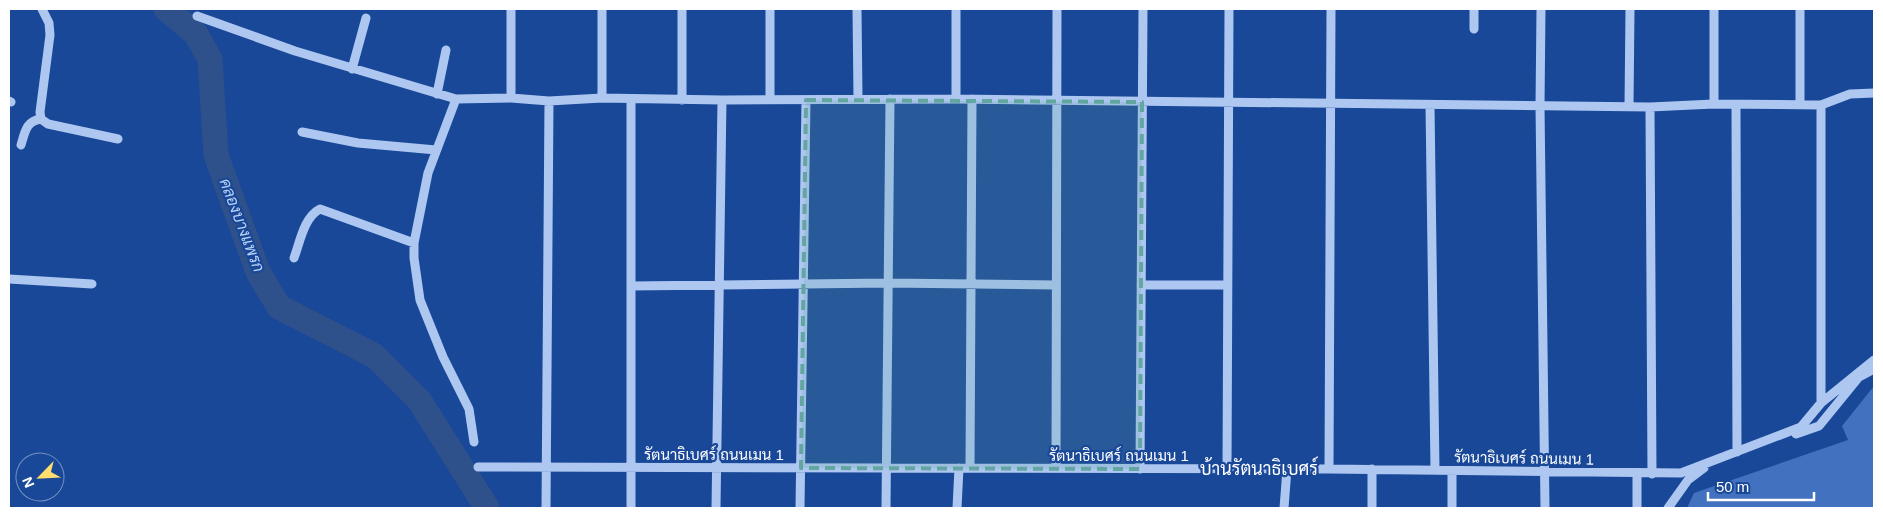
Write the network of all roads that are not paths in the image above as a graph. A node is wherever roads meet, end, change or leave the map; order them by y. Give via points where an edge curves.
1 (42, 9) edge
2 (512, 9) edge
3 (602, 9) edge
4 (682, 9) edge
5 (770, 9) edge
6 (857, 9) edge
7 (956, 9) edge
8 (1057, 9) edge
9 (1143, 9) edge
10 (1229, 9) edge
11 (1332, 9) edge
12 (1474, 9) edge
13 (1541, 9) edge
14 (1630, 9) edge
15 (1714, 9) edge
16 (1800, 9) edge
17 (197, 16) dead end
18 (366, 18) dead end
19 (1474, 29) dead end
20 (446, 50) dead end
21 (352, 69) junction
22 (1874, 93) edge
23 (437, 94) junction
24 (511, 98) junction
25 (602, 98) junction
26 (631, 98) junction
27 (456, 99) junction
28 (770, 99) junction
29 (858, 99) junction
30 (890, 99) junction
31 (956, 99) junction
32 (972, 99) junction
33 (682, 100) junction
34 (722, 100) junction
35 (806, 100) junction
36 (1057, 100) junction
37 (549, 101) junction
38 (1142, 102) junction
39 (1228, 103) junction
40 (1331, 103) junction
41 (1430, 104) junction
42 (1714, 104) junction
43 (1800, 104) junction
44 (1821, 104) junction
45 (1540, 106) junction
46 (1629, 106) junction
47 (1736, 106) junction
48 (1650, 107) junction
49 (41, 119) junction
50 (302, 132) dead end
51 (118, 138) dead end
52 (21, 146) dead end
53 (436, 150) junction
54 (414, 243) junction
55 (294, 258) dead end
56 (9, 279) edge
57 (803, 283) junction
58 (888, 283) junction
59 (92, 284) dead end
60 (718, 284) junction
61 (971, 285) junction
62 (1056, 285) junction
63 (1228, 285) junction
64 (631, 286) junction
65 (1141, 286) junction
66 (1874, 360) edge
67 (1874, 369) edge
68 (1821, 403) junction
69 (474, 442) dead end
70 (1737, 452) junction
71 (478, 468) dead end
72 (546, 468) junction
73 (631, 468) junction
74 (716, 468) junction
75 (801, 468) junction
76 (886, 468) junction
77 (959, 468) junction
78 (970, 468) junction
79 (1056, 468) junction
80 (1140, 468) junction
81 (1227, 469) junction
82 (1287, 469) junction
83 (1329, 469) junction
84 (1372, 470) junction
85 (1435, 470) junction
86 (1452, 471) junction
87 (1546, 472) junction
88 (1637, 473) junction
89 (1652, 474) junction
90 (546, 508) edge
91 (631, 508) edge
92 (716, 508) edge
93 (800, 508) edge
94 (886, 508) edge
95 (957, 508) edge
96 (1284, 508) edge
97 (1372, 508) edge
98 (1452, 508) edge
99 (1546, 508) edge
100 (1637, 508) edge
101 (1668, 508) edge

1 - 49 street via 49,23 50,35
2 - 24 street
3 - 25 street
4 - 33 street
5 - 28 street
6 - 29 street
7 - 31 street
8 - 36 street
9 - 38 street
10 - 39 street
11 - 40 street
12 - 19 street
13 - 45 street
14 - 46 street
15 - 42 street
16 - 43 street
17 - 21 street
18 - 21 street
20 - 23 street
21 - 23 street
22 - 44 street via 1850,94
23 - 27 street
24 - 27 street
24 - 37 street
25 - 26 street
25 - 37 street
26 - 33 street
26 - 64 street
27 - 53 street
28 - 34 street
28 - 35 street
29 - 30 street
29 - 35 street
30 - 31 street
30 - 58 street
31 - 32 street
32 - 36 street
32 - 61 street
33 - 34 street
34 - 60 street
35 - 57 street
36 - 38 street
36 - 62 street
37 - 72 street
38 - 39 street
38 - 65 street
39 - 40 street
39 - 63 street
40 - 41 street
40 - 83 street
41 - 45 street
41 - 85 street
42 - 47 street
42 - 48 street
43 - 44 street
43 - 47 street
44 - 68 street
45 - 46 street
45 - 87 street
46 - 48 street
47 - 70 street
48 - 89 street
49 - 51 street via 48,124
49 - 52 street via 28,124
50 - 53 street via 358,143
53 - 54 street
54 - 55 street via 320,209 313,212
54 - 69 street via 420,300 469,409
56 - 59 street
57 - 58 street
57 - 60 street
57 - 75 street
58 - 61 street
58 - 76 street
60 - 64 street
60 - 74 street
61 - 62 street
61 - 78 street
62 - 79 street
63 - 65 street
63 - 81 street
64 - 73 street
65 - 80 street
66 - 68 street, รัตนาธิเบศร์ ถนนเมน 1
67 - 101 street via 1860,377 1819,426 1704,468 1688,480
68 - 70 street, รัตนาธิเบศร์ ถนนเมน 1 via 1801,427
70 - 89 street, รัตนาธิเบศร์ ถนนเมน 1 via 1681,473
71 - 72 street, รัตนาธิเบศร์ ถนนเมน 1
72 - 73 street, รัตนาธิเบศร์ ถนนเมน 1
72 - 90 street
73 - 74 street, รัตนาธิเบศร์ ถนนเมน 1
73 - 91 street
74 - 75 street, รัตนาธิเบศร์ ถนนเมน 1
74 - 92 street
75 - 76 street, รัตนาธิเบศร์ ถนนเมน 1
75 - 93 street
76 - 77 street, รัตนาธิเบศร์ ถนนเมน 1
76 - 94 street
77 - 78 street, รัตนาธิเบศร์ ถนนเมน 1
77 - 95 street
78 - 79 street, รัตนาธิเบศร์ ถนนเมน 1
79 - 80 street, รัตนาธิเบศร์ ถนนเมน 1
80 - 81 street, รัตนาธิเบศร์ ถนนเมน 1
81 - 82 street, รัตนาธิเบศร์ ถนนเมน 1
82 - 83 street, รัตนาธิเบศร์ ถนนเมน 1
82 - 96 street
83 - 84 street, รัตนาธิเบศร์ ถนนเมน 1
84 - 85 street, รัตนาธิเบศร์ ถนนเมน 1
84 - 97 street
85 - 86 street, รัตนาธิเบศร์ ถนนเมน 1
86 - 87 street, รัตนาธิเบศร์ ถนนเมน 1
86 - 98 street
87 - 88 street, รัตนาธิเบศร์ ถนนเมน 1
87 - 99 street
88 - 89 street, รัตนาธิเบศร์ ถนนเมน 1
88 - 100 street

